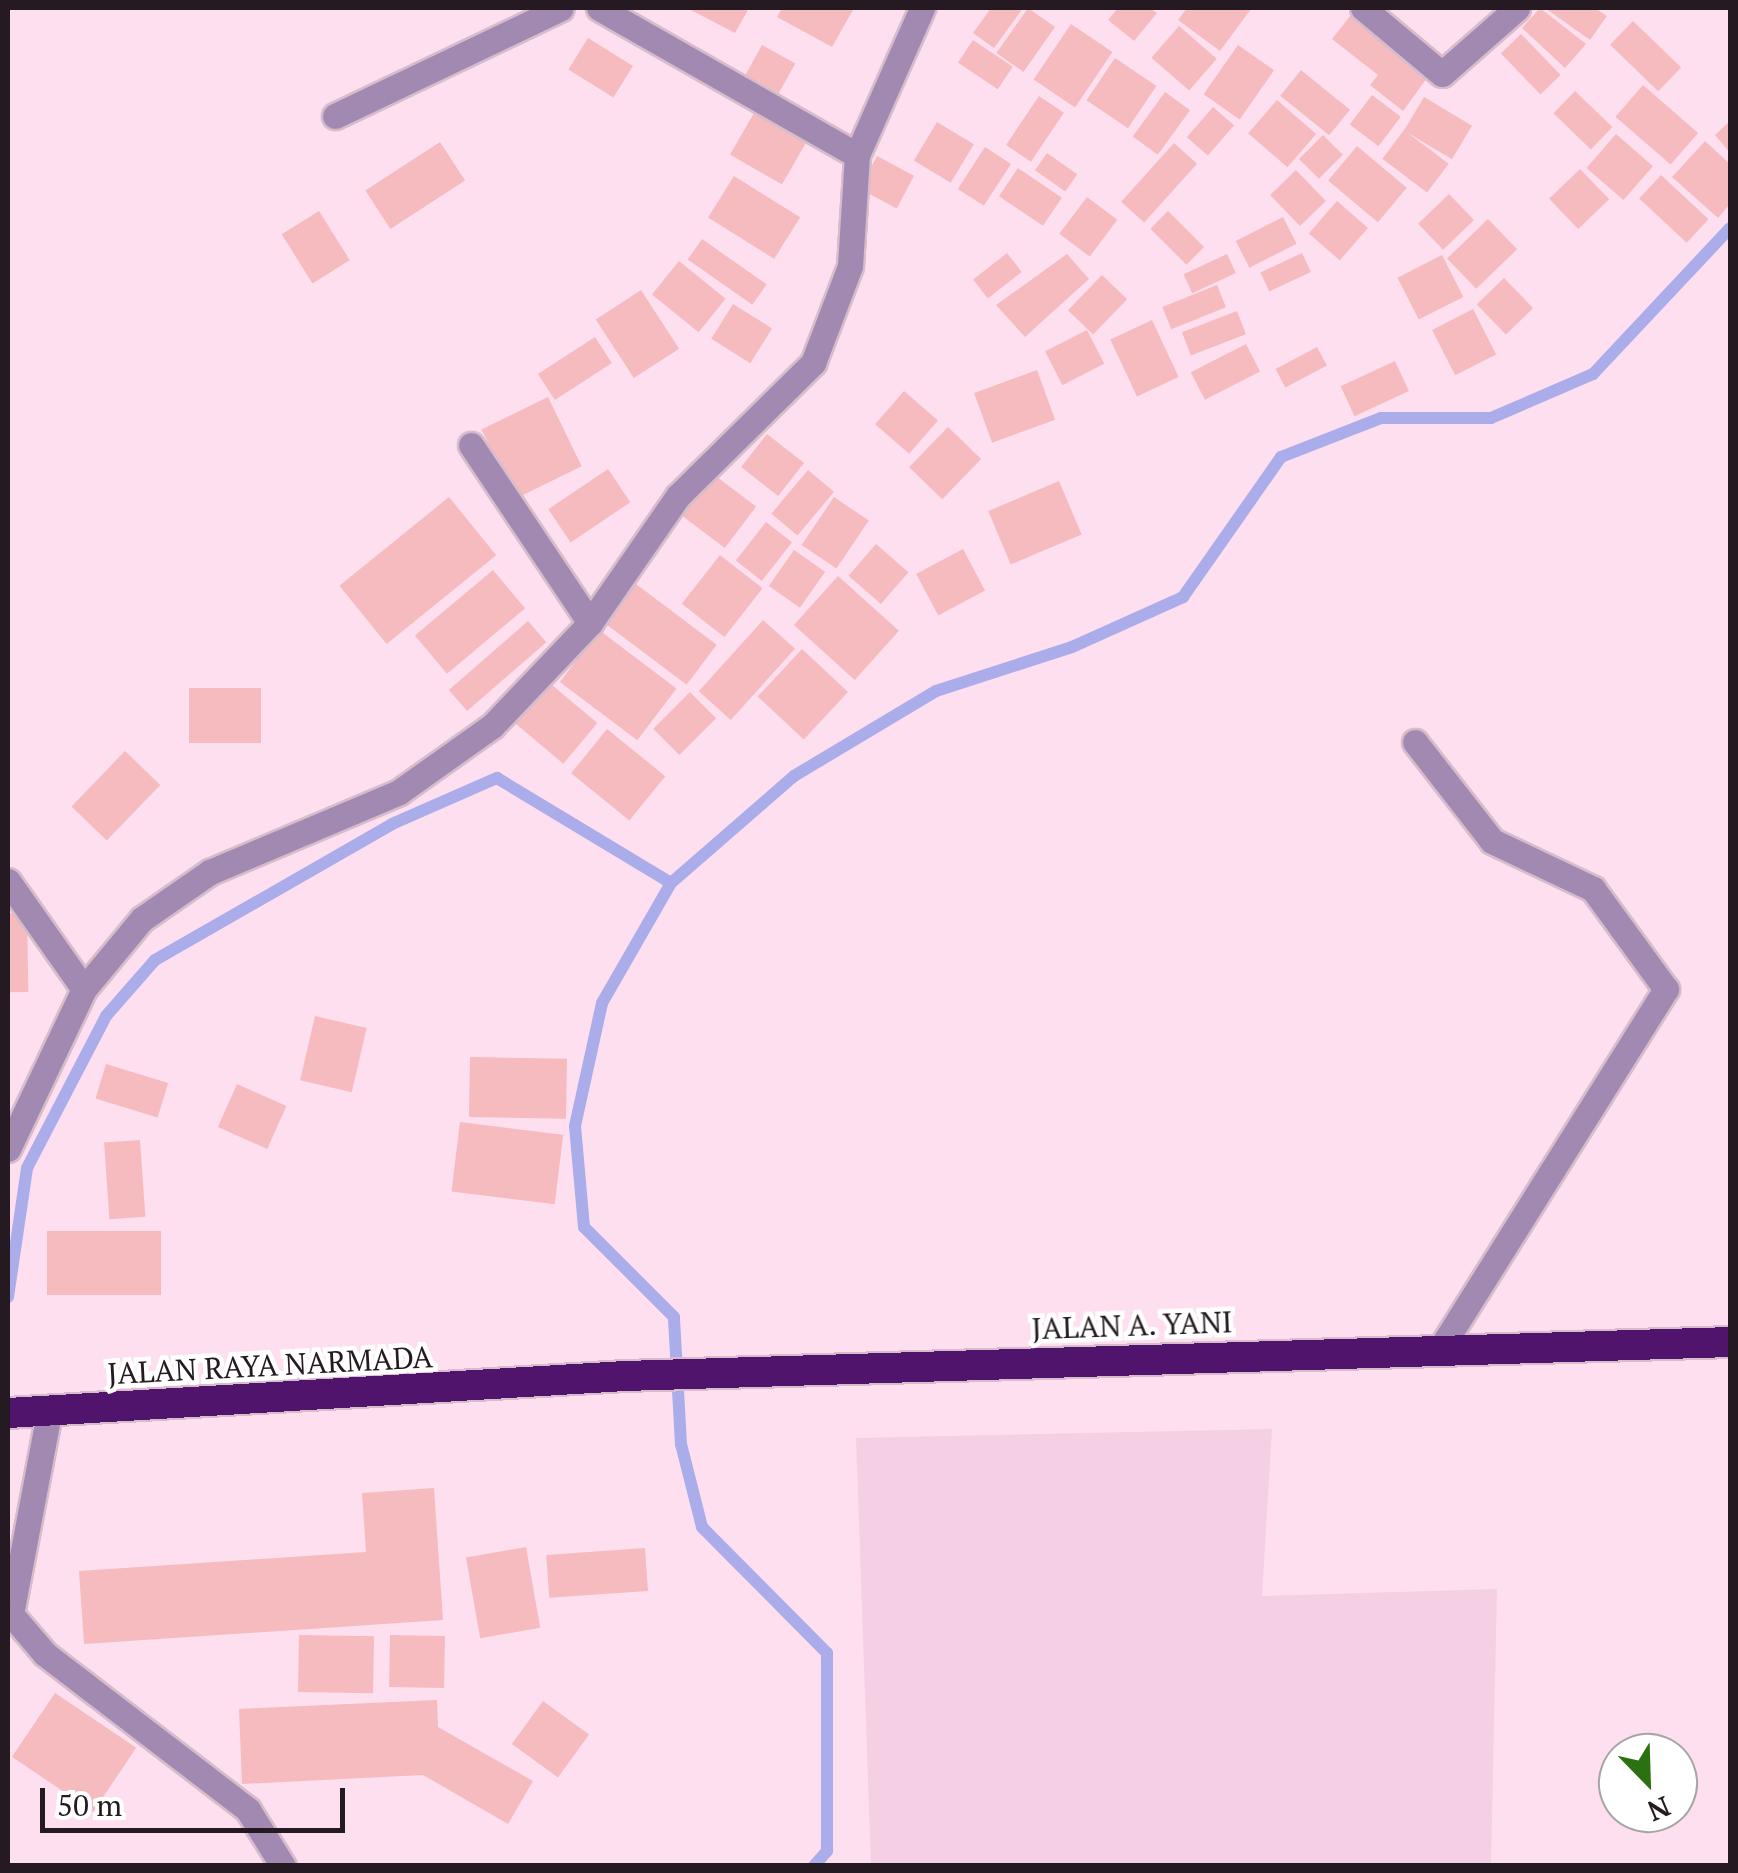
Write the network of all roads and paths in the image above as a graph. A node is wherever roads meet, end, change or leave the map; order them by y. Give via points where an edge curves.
1 (561, 8) edge
2 (600, 8) edge
3 (922, 8) edge
4 (1362, 8) edge
5 (1517, 8) edge
6 (335, 116) dead end
7 (857, 154) junction
8 (471, 446) dead end
9 (590, 623) junction
10 (1415, 742) dead end
11 (8, 881) edge
12 (84, 989) junction
13 (8, 1148) edge
14 (1730, 1342) edge
15 (1440, 1349) junction
16 (537, 1385) joint
17 (27, 1413) edge
18 (283, 1866) edge

1 - 6 street
2 - 7 street
3 - 7 street
4 - 5 street via 1442,74
7 - 9 street via 850,266 822,348 666,509
8 - 9 street
9 - 12 street via 452,758 399,792 178,890
10 - 15 street via 1492,841 1593,889 1666,990
11 - 12 street
12 - 13 street
14 - 15 highway, JALAN A. YANI
15 - 16 highway, JALAN A. YANI via 657,1375
16 - 17 highway, JALAN RAYA NARMADA
17 - 18 street via 11,1614 45,1654 248,1810

